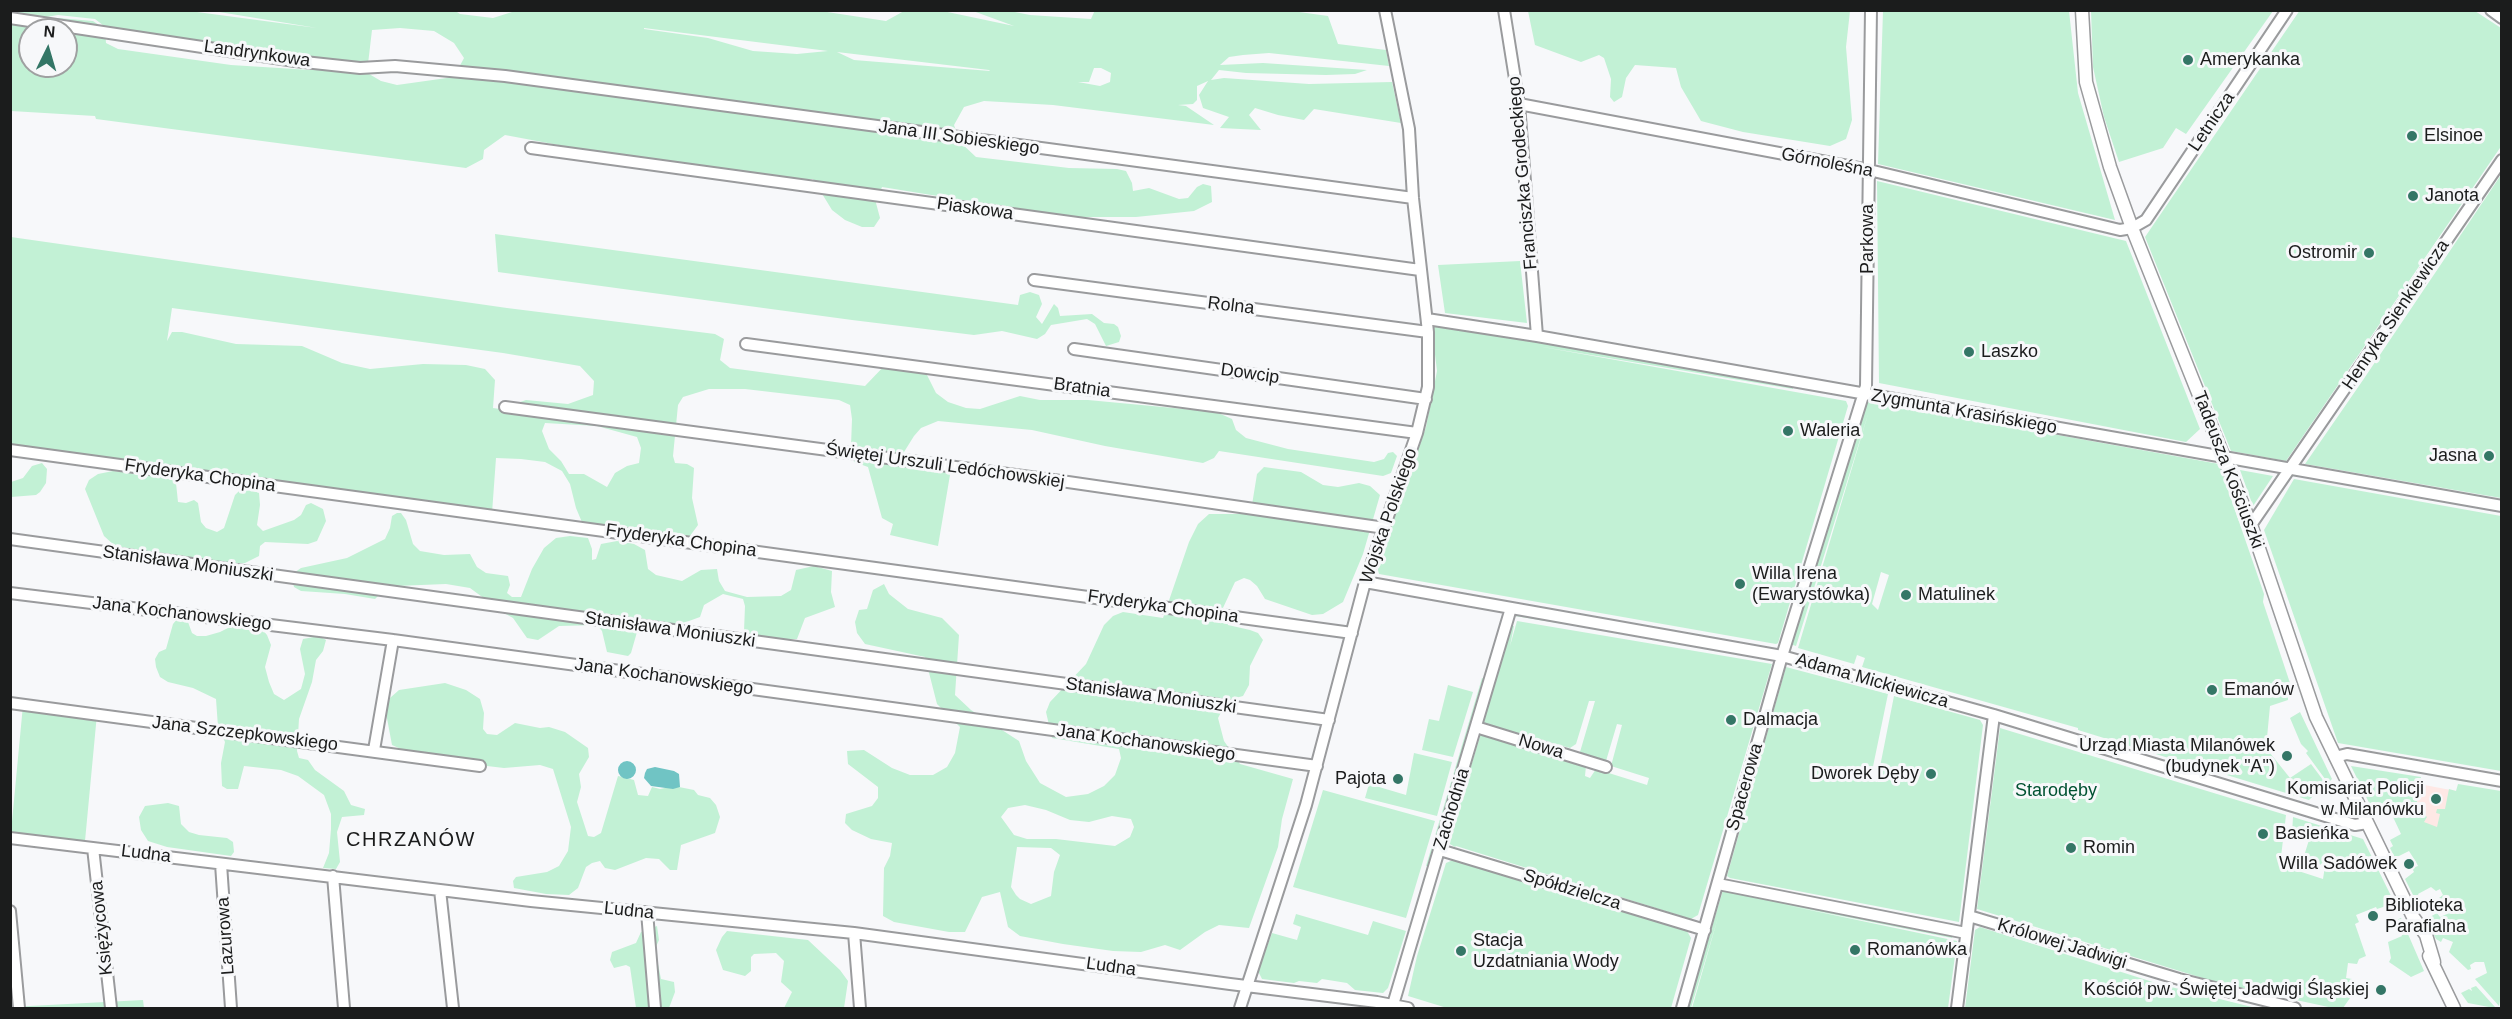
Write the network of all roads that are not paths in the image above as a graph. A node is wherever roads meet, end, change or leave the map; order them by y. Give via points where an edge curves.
1 (1386, 10) edge
2 (1504, 10) edge
3 (1871, 10) edge
4 (2082, 10) edge
5 (2287, 10) edge
6 (2491, 10) edge
7 (10, 18) edge
8 (2502, 18) edge
9 (505, 76) joint
10 (1519, 104) junction
11 (531, 148) dead end
12 (2502, 160) edge
13 (1869, 171) junction
14 (1413, 198) junction
15 (2132, 228) junction
16 (1420, 270) junction
17 (1034, 280) dead end
18 (1427, 318) junction
19 (1428, 332) junction
20 (1537, 336) junction
21 (746, 344) dead end
22 (1074, 349) dead end
23 (1862, 394) junction
24 (1426, 399) junction
25 (506, 406) dead end
26 (1417, 433) junction
27 (10, 450) edge
28 (2225, 458) junction
29 (2291, 470) junction
30 (2502, 506) edge
31 (2251, 525) junction
32 (1385, 528) junction
33 (10, 539) edge
34 (1365, 582) junction
35 (10, 592) edge
36 (1510, 608) junction
37 (1352, 633) junction
38 (393, 640) junction
39 (1782, 656) junction
40 (10, 703) edge
41 (1994, 715) junction
42 (1329, 720) junction
43 (1476, 727) junction
44 (374, 750) junction
45 (2335, 758) junction
46 (480, 766) dead end
47 (1317, 766) junction
48 (1606, 767) dead end
49 (2502, 781) edge
50 (2367, 823) junction
51 (10, 838) edge
52 (93, 848) junction
53 (1440, 850) junction
54 (221, 864) junction
55 (333, 876) junction
56 (1718, 884) junction
57 (440, 890) junction
58 (10, 911) edge
59 (647, 912) junction
60 (1969, 916) junction
61 (1705, 930) junction
62 (854, 933) junction
63 (1966, 933) junction
64 (1247, 986) junction
65 (1392, 1006) edge
66 (20, 1008) edge
67 (111, 1008) edge
68 (231, 1008) edge
69 (344, 1008) edge
70 (453, 1008) edge
71 (655, 1008) edge
72 (860, 1008) edge
73 (1240, 1008) edge
74 (1408, 1008) edge
75 (1682, 1008) edge
76 (1957, 1008) edge
77 (2295, 1008) edge
78 (2454, 1008) edge

1 - 14 street, Wojska Polskiego via 1409,129
2 - 10 street, Franciszka Grodeckiego
3 - 13 street, Parkowa
4 - 15 street, Tadeusza Kościuszki via 2086,82
5 - 15 street, Letnicza via 2146,220
6 - 8 street
7 - 9 street, Landrynkowa via 349,67 395,66
9 - 14 street, Jana III Sobieskiego
10 - 13 street, Górnoleśna
10 - 20 street, Franciszka Grodeckiego
11 - 16 street, Piaskowa
12 - 29 street, Henryka Sienkiewicza
13 - 15 street, Górnoleśna via 2120,230
13 - 23 street, Parkowa via 1866,378
14 - 16 street, Wojska Polskiego
15 - 28 street, Tadeusza Kościuszki
16 - 18 street, Wojska Polskiego
17 - 19 street, Rolna
18 - 19 street, Wojska Polskiego
18 - 20 street, Zygmunta Krasińskiego
19 - 24 street, Wojska Polskiego via 1430,375
20 - 23 street, Zygmunta Krasińskiego
21 - 26 street, Bratnia
22 - 24 street, Dowcip
23 - 28 street, Zygmunta Krasińskiego
23 - 39 street, Spacerowa
24 - 26 street, Wojska Polskiego
25 - 32 street, Świętej Urszuli Ledóchowskiej
26 - 32 street, Wojska Polskiego
27 - 37 street, Fryderyka Chopina
28 - 29 street, Zygmunta Krasińskiego
28 - 31 street, Tadeusza Kościuszki
29 - 30 street, Zygmunta Krasińskiego
29 - 31 street, Henryka Sienkiewicza
31 - 45 street, Tadeusza Kościuszki via 2311,702
32 - 34 street, Wojska Polskiego
33 - 42 street, Stanisława Moniuszki
34 - 36 street, Adama Mickiewicza
34 - 37 street, Wojska Polskiego
35 - 38 street, Jana Kochanowskiego
36 - 39 street, Adama Mickiewicza
36 - 43 street, Zachodnia
37 - 42 street, Wojska Polskiego
38 - 44 street
38 - 47 street, Jana Kochanowskiego
39 - 41 street, Adama Mickiewicza
39 - 56 street, Spacerowa
40 - 44 street, Jana Szczepkowskiego
41 - 50 street, Adama Mickiewicza via 2325,817 2355,825
41 - 60 street
42 - 47 street, Wojska Polskiego
43 - 48 street, Nowa
43 - 53 street, Zachodnia
44 - 46 street, Jana Szczepkowskiego
45 - 49 street via 2347,754
45 - 50 street, Tadeusza Kościuszki
47 - 64 street, Wojska Polskiego
50 - 78 street, Tadeusza Kościuszki via 2413,917 2426,935
51 - 52 street, Ludna
52 - 54 street, Ludna
52 - 67 street, Księżycowa
53 - 61 street, Spółdzielcza
53 - 65 street, Zachodnia
54 - 55 street, Ludna
54 - 68 street, Lazurowa
55 - 57 street, Ludna
55 - 69 street
56 - 61 street, Spacerowa
56 - 63 street
57 - 59 street, Ludna
57 - 70 street
58 - 66 street
59 - 62 street, Ludna
59 - 71 street
60 - 63 street
60 - 77 street, Królowej Jadwigi via 2200,985
61 - 75 street, Spacerowa
62 - 64 street, Ludna
62 - 72 street
63 - 76 street
64 - 65 street, Ludna
64 - 73 street, Wojska Polskiego
65 - 74 street, Ludna

